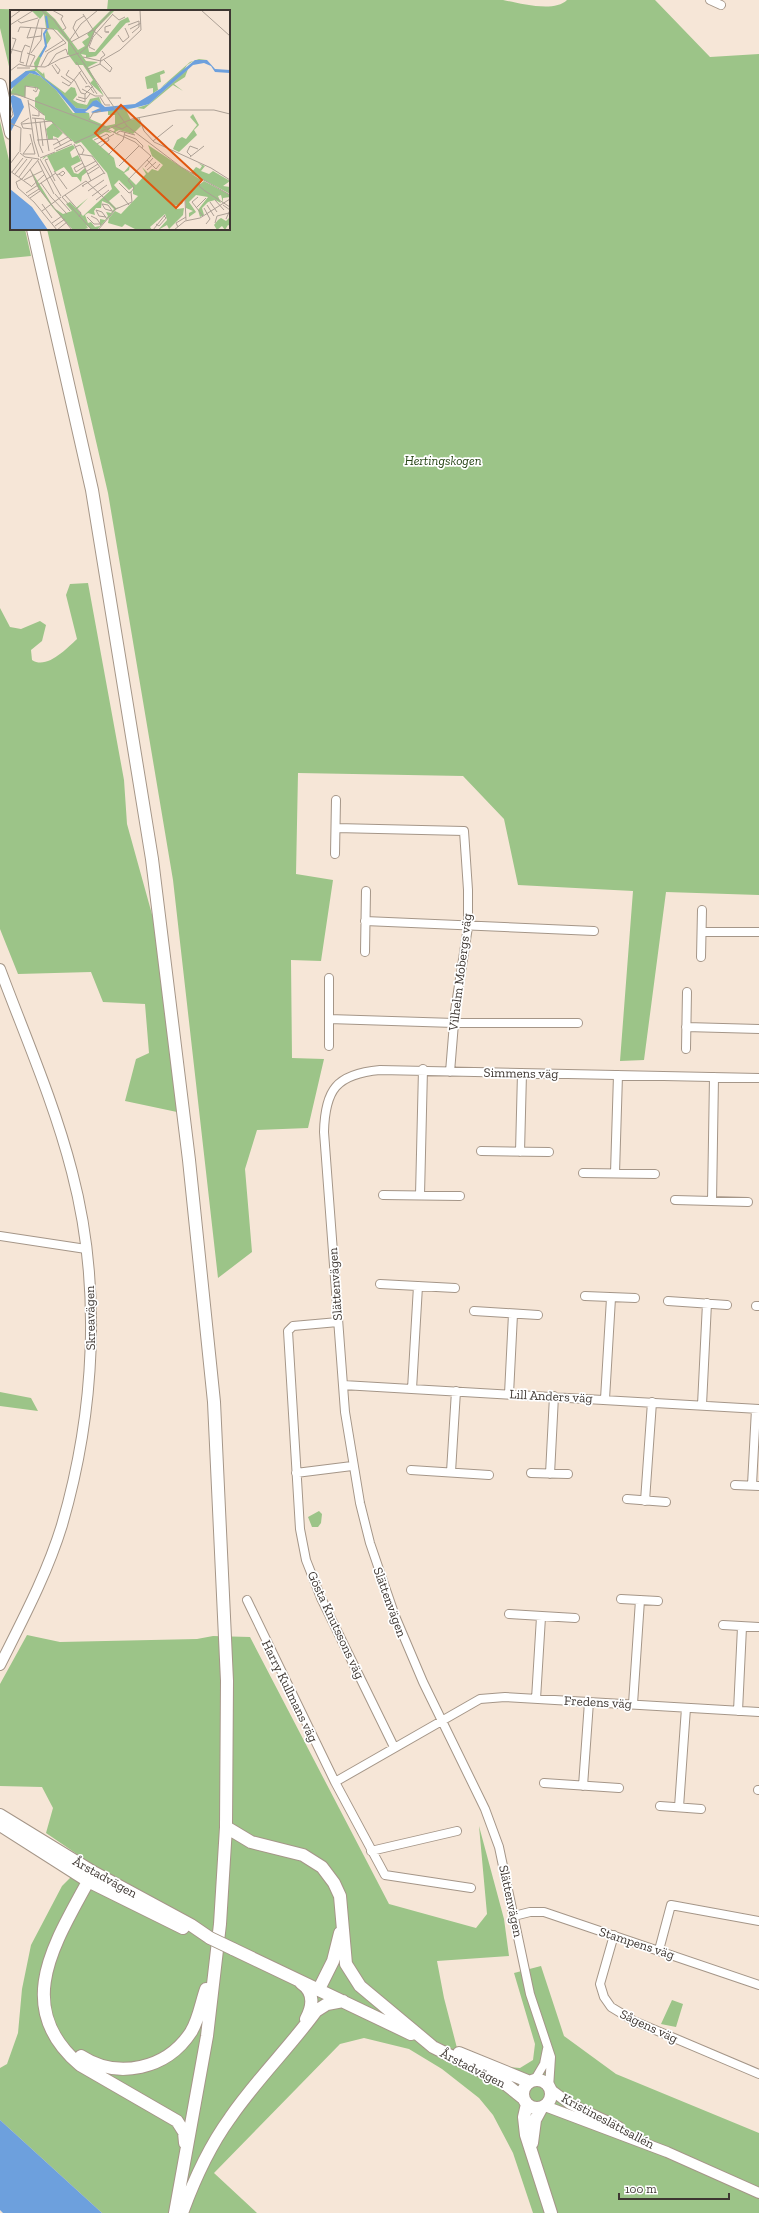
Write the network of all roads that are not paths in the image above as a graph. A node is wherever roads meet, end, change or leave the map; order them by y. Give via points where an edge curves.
1 (710, 0) edge
2 (721, 5) dead end
3 (0, 85) edge
4 (10, 129) edge
5 (33, 230) edge
6 (336, 800) dead end
7 (336, 828) junction
8 (335, 854) dead end
9 (366, 891) dead end
10 (702, 910) dead end
11 (365, 921) junction
12 (468, 927) junction
13 (594, 931) dead end
14 (702, 932) junction
15 (759, 932) edge
16 (364, 952) dead end
17 (701, 957) dead end
18 (0, 969) edge
19 (329, 978) dead end
20 (687, 992) dead end
21 (330, 1019) junction
22 (454, 1023) junction
23 (578, 1023) dead end
24 (686, 1027) junction
25 (759, 1029) edge
26 (329, 1046) dead end
27 (686, 1049) dead end
28 (424, 1069) junction
29 (450, 1072) junction
30 (522, 1073) junction
31 (618, 1075) junction
32 (714, 1077) junction
33 (759, 1078) edge
34 (324, 1132) joint
35 (482, 1151) dead end
36 (520, 1152) junction
37 (550, 1152) dead end
38 (583, 1173) dead end
39 (615, 1173) junction
40 (655, 1174) dead end
41 (383, 1195) dead end
42 (420, 1195) junction
43 (460, 1196) dead end
44 (675, 1200) dead end
45 (712, 1201) junction
46 (748, 1202) dead end
47 (0, 1236) edge
48 (86, 1249) junction
49 (380, 1284) dead end
50 (418, 1286) junction
51 (455, 1288) dead end
52 (585, 1296) dead end
53 (611, 1298) junction
54 (635, 1298) dead end
55 (668, 1301) dead end
56 (708, 1303) junction
57 (727, 1304) dead end
58 (474, 1311) dead end
59 (514, 1314) junction
60 (538, 1315) dead end
61 (338, 1322) junction
62 (343, 1386) junction
63 (412, 1389) junction
64 (456, 1391) junction
65 (509, 1394) junction
66 (554, 1396) junction
67 (605, 1399) junction
68 (652, 1402) junction
69 (702, 1405) junction
70 (757, 1409) edge
71 (352, 1466) junction
72 (411, 1470) dead end
73 (451, 1472) junction
74 (531, 1473) dead end
75 (296, 1474) junction
76 (489, 1474) dead end
77 (550, 1474) junction
78 (568, 1474) dead end
79 (735, 1485) dead end
80 (756, 1485) edge
81 (627, 1499) dead end
82 (645, 1501) junction
83 (666, 1502) dead end
84 (621, 1599) dead end
85 (247, 1600) dead end
86 (640, 1600) junction
87 (658, 1601) dead end
88 (509, 1614) dead end
89 (541, 1617) junction
90 (575, 1618) dead end
91 (723, 1625) dead end
92 (742, 1627) junction
93 (759, 1628) edge
94 (0, 1665) edge
95 (536, 1699) junction
96 (590, 1702) junction
97 (633, 1704) junction
98 (686, 1708) junction
99 (738, 1710) junction
100 (759, 1712) edge
101 (442, 1719) junction
102 (394, 1747) junction
103 (335, 1782) junction
104 (544, 1783) dead end
105 (583, 1786) junction
106 (619, 1788) dead end
107 (660, 1806) dead end
108 (679, 1807) junction
109 (701, 1809) dead end
110 (2, 1818) edge
111 (226, 1827) junction
112 (456, 1831) dead end
113 (372, 1851) junction
114 (91, 1877) junction
115 (470, 1888) dead end
116 (514, 1916) junction
117 (759, 1921) edge
118 (343, 1928) junction
119 (614, 1935) junction
120 (659, 1950) junction
121 (215, 1966) junction
122 (288, 1975) junction
123 (759, 1985) edge
124 (319, 1989) junction
125 (343, 2001) junction
126 (302, 2028) junction
127 (422, 2039) junction
128 (64, 2046) junction
129 (547, 2049) junction
130 (759, 2074) edge
131 (532, 2081) junction
132 (549, 2088) junction
133 (525, 2101) junction
134 (543, 2106) junction
135 (531, 2148) junction
136 (667, 2152) junction
137 (183, 2170) junction
138 (759, 2193) edge
139 (175, 2213) edge
140 (182, 2213) edge
141 (551, 2213) edge

1 - 2 street
3 - 4 main road
5 - 111 main road via 92,490 152,859 189,1160 214,1402 227,1681
6 - 7 street
7 - 8 street
7 - 12 street, Vilhelm Mobergs väg via 464,832
9 - 11 street
10 - 14 street
11 - 12 street
11 - 16 street
12 - 13 street
12 - 22 street, Vilhelm Mobergs väg
14 - 15 street
14 - 17 street
18 - 48 street, Skreavägen via 63,1138 77,1194
19 - 21 street
20 - 24 street
21 - 22 street
21 - 26 street
22 - 23 street
22 - 29 street, Vilhelm Mobergs väg
24 - 25 street
24 - 27 street
28 - 29 street, Simmens väg
28 - 34 street, Simmens väg via 361,1072 347,1077 328,1098
28 - 42 street
29 - 30 street, Simmens väg
30 - 31 street, Simmens väg
30 - 36 street
31 - 32 street, Simmens väg
31 - 39 street
32 - 33 street, Simmens väg
32 - 45 street
34 - 61 street, Slättenvägen
35 - 36 street
36 - 37 street
38 - 39 street
39 - 40 street
41 - 42 street
42 - 43 street
44 - 45 street
45 - 46 street
47 - 48 street
48 - 94 street, Skreavägen via 91,1323 90,1361 78,1458 62,1524 38,1590
49 - 50 street
50 - 51 street
50 - 63 street
52 - 53 street
53 - 54 street
53 - 67 street
55 - 56 street
56 - 57 street
56 - 69 street
58 - 59 street
59 - 60 street
59 - 65 street
61 - 62 street, Slättenvägen
61 - 75 street, Gösta Knutssons väg via 293,1326 288,1331
62 - 63 street, Lill Anders väg
62 - 71 street, Slättenvägen
63 - 64 street, Lill Anders väg
64 - 65 street, Lill Anders väg
64 - 73 street
65 - 66 street, Lill Anders väg
66 - 67 street, Lill Anders väg
66 - 77 street
67 - 68 street, Lill Anders väg
68 - 69 street, Lill Anders väg
68 - 82 street
69 - 70 street, Lill Anders väg
70 - 80 street
71 - 75 street
71 - 101 street, Slättenvägen via 383,1585 406,1643
72 - 73 street
73 - 76 street
74 - 77 street
75 - 102 street, Gösta Knutssons väg via 300,1529 311,1575
77 - 78 street
79 - 80 street
81 - 82 street
82 - 83 street
84 - 86 street
85 - 103 street, Harry Kullmans väg
86 - 87 street
86 - 97 street
88 - 89 street
89 - 90 street
89 - 95 street
91 - 92 street
92 - 93 street
92 - 99 street
95 - 96 street, Fredens väg
95 - 101 street, Fredens väg via 480,1699
96 - 97 street, Fredens väg
96 - 105 street
97 - 98 street, Fredens väg
98 - 99 street, Fredens väg
98 - 108 street
99 - 100 street, Fredens väg
101 - 102 street
101 - 116 street, Slättenvägen via 499,1847
102 - 103 street
103 - 113 street, Harry Kullmans väg
104 - 105 street
105 - 106 street
107 - 108 street
108 - 109 street
110 - 114 main road, Årstadvägen
111 - 118 main road via 251,1842 303,1855 322,1867 340,1896
111 - 121 main road
112 - 113 street
113 - 115 street, Harry Kullmans väg via 385,1875
114 - 122 main road, Årstadvägen, bridge via 165,1920
114 - 128 main road via 54,1946 44,1975 43,1999 46,2014 51,2030
116 - 119 street, Stampens väg via 544,1912
116 - 129 street, Slättenvägen via 530,1994
117 - 120 street via 671,1905
118 - 124 main road via 338,1937 333,1961
118 - 127 main road via 346,1964 352,1975 371,1997
119 - 120 street, Stampens väg
119 - 130 street, Sågens väg via 600,1984 604,1997 611,2007 634,2021
120 - 123 street, Stampens väg
121 - 128 main road via 191,2031 176,2050 164,2058 141,2068 120,2069 96,2064
121 - 137 main road via 207,2036
122 - 124 main road, Årstadvägen
122 - 126 main road via 305,1986 311,1994 311,2002
124 - 125 main road, Årstadvägen
125 - 126 main road via 321,2007
125 - 127 main road, Årstadvägen
126 - 140 main road via 229,2118 204,2163
127 - 131 main road, Årstadvägen
127 - 133 main road, Årstadvägen via 452,2058 503,2082
128 - 137 main road via 80,2065 177,2121 185,2138
129 - 131 street via 544,2064
129 - 132 street, Slättenvägen via 552,2067
131 - 132 main road via 543,2082
131 - 133 main road via 524,2089
132 - 134 main road via 550,2098
132 - 136 street, Kristineslättsallén via 570,2104
133 - 134 main road via 536,2108
133 - 135 main road via 524,2125
134 - 135 main road via 535,2120
134 - 136 street, Kristineslättsallén
135 - 141 main road
136 - 138 street, Kristineslättsallén
137 - 139 main road

